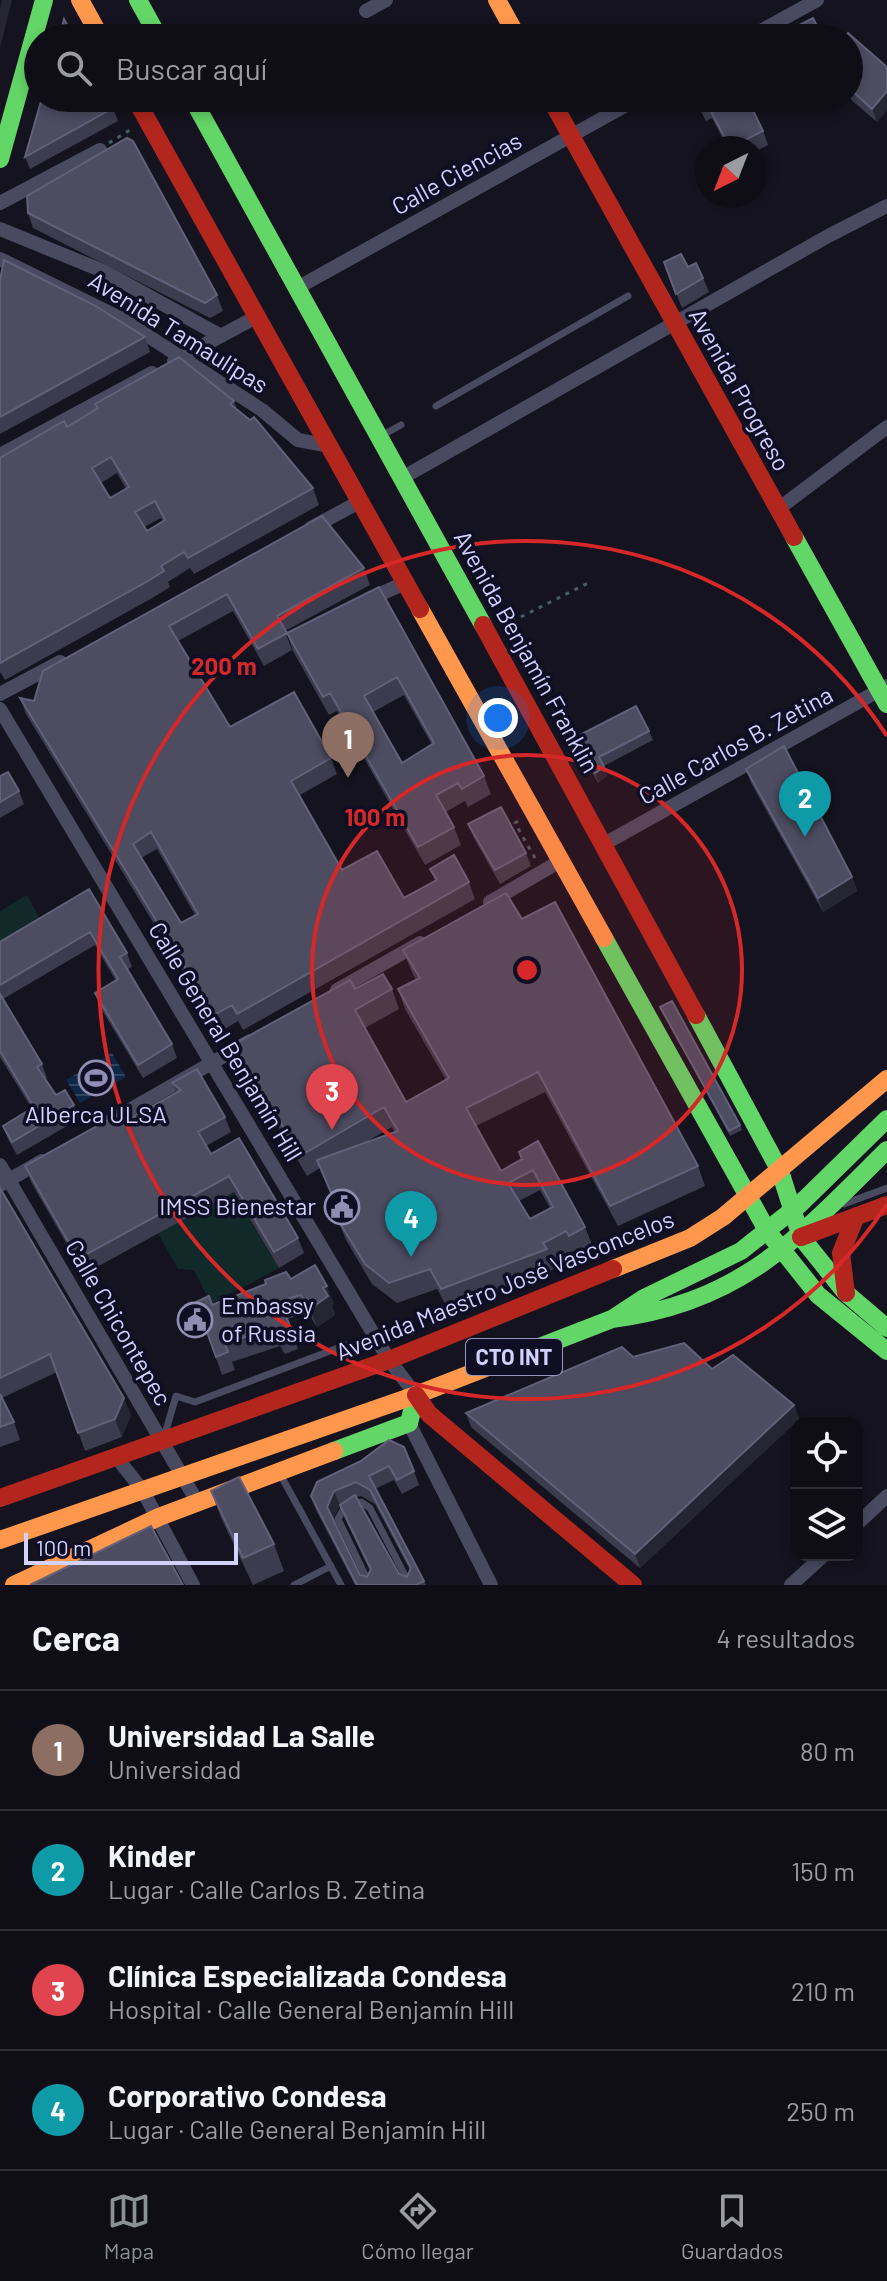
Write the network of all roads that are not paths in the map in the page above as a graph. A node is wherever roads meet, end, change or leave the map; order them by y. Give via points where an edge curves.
1 (44, 0) edge
2 (80, 0) edge
3 (138, 0) edge
4 (386, 0) edge
5 (497, 0) edge
6 (817, 0) edge
7 (366, 11) dead end
8 (37, 24) edge
9 (93, 24) edge
10 (151, 24) edge
11 (510, 24) edge
12 (773, 24) edge
13 (24, 72) edge
14 (143, 112) edge
15 (200, 112) edge
16 (557, 112) edge
17 (614, 112) edge
18 (570, 136) junction
19 (103, 148) edge
20 (0, 159) edge
21 (0, 203) edge
22 (887, 206) edge
23 (0, 229) edge
24 (0, 259) edge
25 (297, 288) junction
26 (628, 296) dead end
27 (258, 316) junction
28 (675, 326) junction
29 (221, 336) junction
30 (180, 358) junction
31 (436, 406) dead end
32 (401, 425) dead end
33 (887, 427) edge
34 (379, 437) junction
35 (330, 446) junction
36 (0, 455) edge
37 (402, 478) junction
38 (361, 501) junction
39 (778, 509) junction
40 (291, 539) edge
41 (407, 582) junction
42 (351, 609) edge
43 (69, 657) edge
44 (0, 694) edge
45 (885, 694) edge
46 (0, 709) edge
47 (604, 844) junction
48 (562, 860) junction
49 (474, 911) edge
50 (432, 935) edge
51 (322, 999) edge
52 (267, 1031) edge
53 (212, 1063) junction
54 (887, 1079) edge
55 (887, 1119) edge
56 (103, 1126) edge
57 (887, 1150) edge
58 (49, 1157) edge
59 (0, 1165) edge
60 (780, 1171) junction
61 (4, 1183) edge
62 (887, 1188) edge
63 (748, 1197) junction
64 (887, 1205) edge
65 (792, 1209) junction
66 (825, 1211) junction
67 (856, 1216) junction
68 (768, 1232) junction
69 (801, 1237) junction
70 (782, 1253) junction
71 (846, 1293) junction
72 (612, 1319) junction
73 (887, 1328) edge
74 (346, 1345) dead end
75 (887, 1351) edge
76 (389, 1360) junction
77 (416, 1395) junction
78 (409, 1423) junction
79 (162, 1443) junction
80 (117, 1458) junction
81 (279, 1472) junction
82 (183, 1478) junction
83 (143, 1491) junction
84 (887, 1496) edge
85 (0, 1498) edge
86 (198, 1503) junction
87 (158, 1518) junction
88 (863, 1518) edge
89 (0, 1540) edge
90 (817, 1561) edge
91 (331, 1566) junction
92 (14, 1585) edge
93 (193, 1585) edge
94 (294, 1585) edge
95 (341, 1585) edge
96 (370, 1585) edge
97 (410, 1585) edge
98 (491, 1585) edge
99 (633, 1585) edge
100 (791, 1585) edge

1 - 8 main road
2 - 9 main road
3 - 10 main road
4 - 7 street
5 - 11 main road
6 - 12 street
13 - 20 main road
14 - 27 main road
15 - 25 main road, Avenida Benjamín Franklin
16 - 18 main road, Avenida Progreso
17 - 18 street, Calle Ciencias
18 - 25 street, Calle Ciencias
18 - 28 main road, Avenida Progreso
19 - 21 street
22 - 28 street
23 - 29 street, Avenida Tamaulipas via 103,271
24 - 30 street, Avenida Tamaulipas via 122,319
25 - 34 main road, Avenida Benjamín Franklin
26 - 31 lane
27 - 29 street
27 - 35 main road
28 - 37 street
28 - 39 main road, Avenida Progreso
29 - 30 street
30 - 35 street, Avenida Tamaulipas via 262,410 298,440
30 - 36 street
32 - 34 lane
33 - 39 street
34 - 37 main road, Avenida Benjamín Franklin
35 - 38 main road
37 - 47 main road, Avenida Benjamín Franklin
38 - 40 street
38 - 41 main road
39 - 45 main road, Avenida Progreso
41 - 42 street
41 - 48 main road
43 - 44 street
45 - 47 street, Calle Carlos B. Zetina
46 - 53 street, Calle General Benjamín Hill
47 - 60 main road, Avenida Benjamín Franklin
48 - 49 street
48 - 63 main road
50 - 51 street
52 - 53 street
53 - 56 street
53 - 76 street, Calle General Benjamín Hill
54 - 60 main road, CTO INT
55 - 65 main road, CTO INT
57 - 66 main road, CTO INT
58 - 61 street
59 - 61 street, Calle Chicontepec
60 - 63 main road, CTO INT
60 - 65 main road, Avenida Benjamín Franklin
61 - 79 street, Calle Chicontepec
62 - 66 lane
63 - 68 main road
63 - 76 main road, Avenida Maestro José Vasconcelos / CTO INT via 690,1238
64 - 67 main road
65 - 66 lane
65 - 68 main road, CTO INT
65 - 69 main road, Avenida Benjamín Franklin
66 - 69 main road, CTO INT
67 - 69 main road
67 - 71 main road via 838,1259
68 - 70 main road
68 - 72 main road, CTO INT via 732,1257 638,1297
69 - 70 main road, CTO INT
69 - 71 main road
70 - 72 main road, CTO INT via 698,1299 647,1318
70 - 75 main road via 818,1295
71 - 73 main road
72 - 77 main road, CTO INT
74 - 79 lane via 195,1402 176,1396
76 - 77 street, Calle General Benjamín Hill
76 - 79 main road, Avenida Maestro José Vasconcelos / CTO INT
77 - 78 main road
77 - 82 main road, CTO INT
77 - 99 main road via 439,1422
78 - 81 main road
78 - 98 street
79 - 80 main road, Avenida Maestro José Vasconcelos / CTO INT
79 - 82 street, Calle Chicontepec
80 - 83 street
80 - 85 main road, Avenida Maestro José Vasconcelos / CTO INT
81 - 86 main road
81 - 91 lane
82 - 83 main road, CTO INT
82 - 86 street, Calle Chicontepec
83 - 87 street
83 - 89 main road, CTO INT
84 - 88 street
86 - 87 main road
87 - 92 main road
87 - 93 street
90 - 100 street
91 - 94 lane
91 - 95 lane
96 - 97 lane via 338,1519 343,1510 361,1502 370,1508

